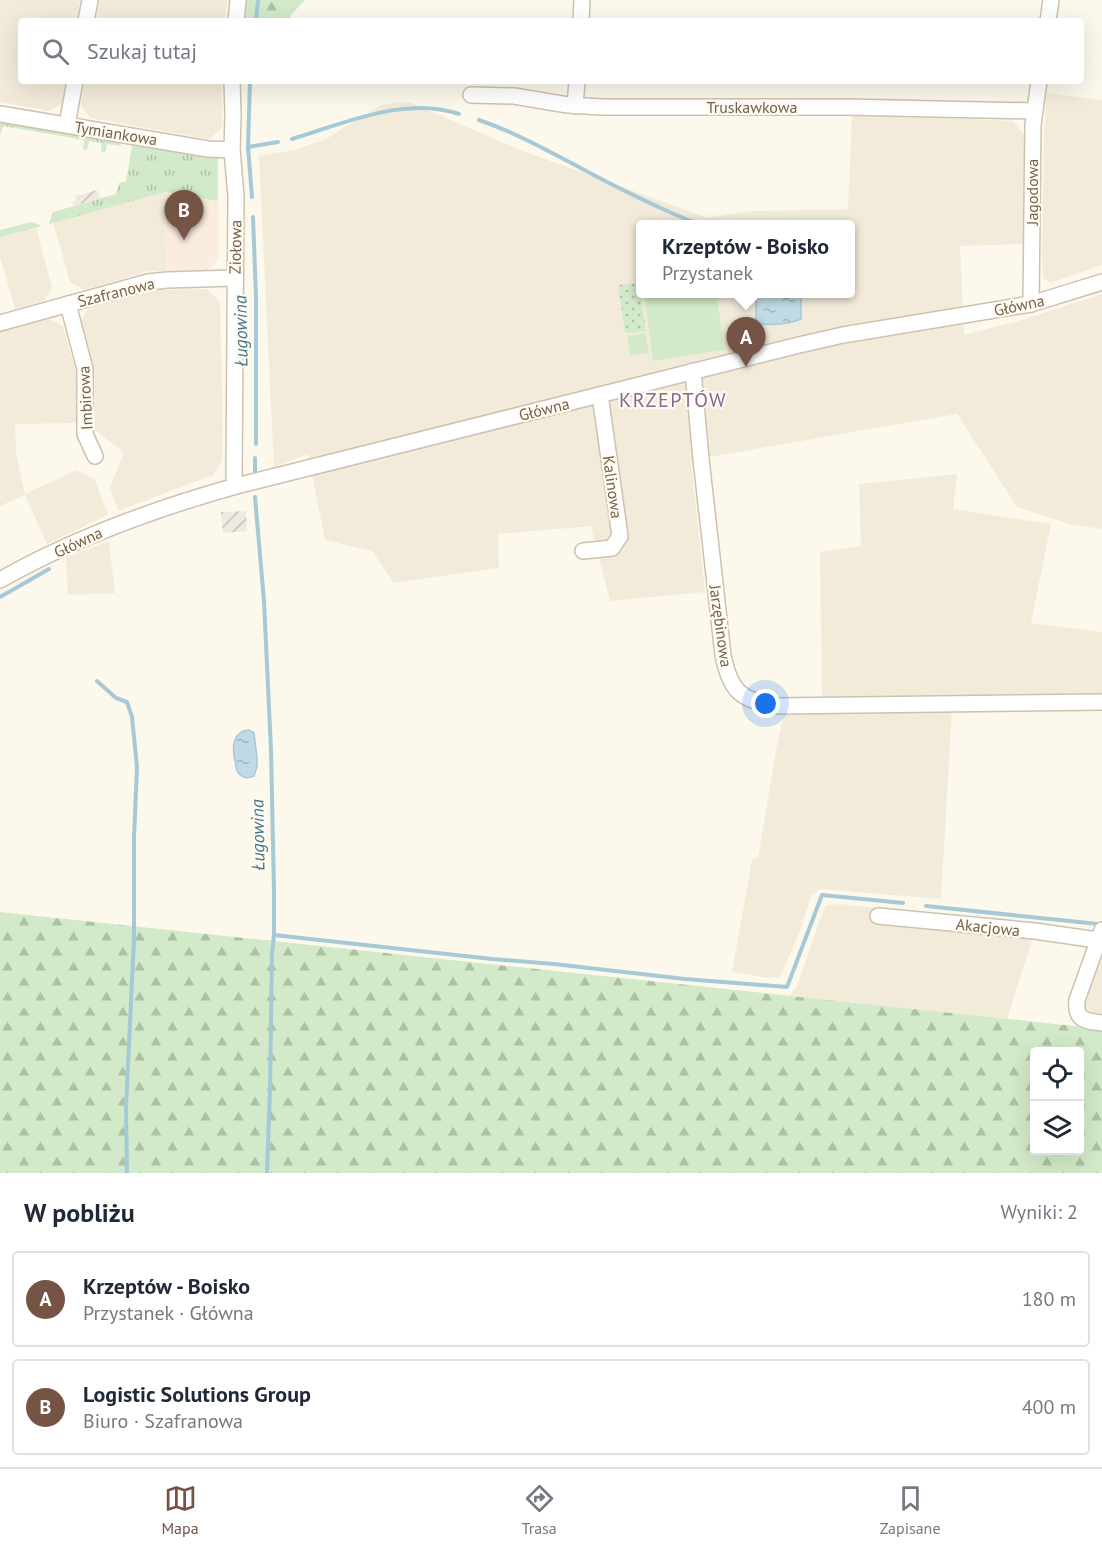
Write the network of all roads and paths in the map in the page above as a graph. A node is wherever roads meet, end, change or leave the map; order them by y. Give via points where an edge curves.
1 (90, 0) edge
2 (238, 0) edge
3 (582, 0) edge
4 (1051, 0) edge
5 (87, 18) edge
6 (236, 18) edge
7 (581, 18) edge
8 (1048, 18) edge
9 (74, 84) edge
10 (232, 84) edge
11 (577, 84) edge
12 (1038, 84) edge
13 (471, 95) dead end
14 (575, 106) junction
15 (1034, 111) junction
16 (0, 114) edge
17 (67, 125) junction
18 (232, 150) junction
19 (235, 278) junction
20 (1102, 282) edge
21 (68, 304) junction
22 (1031, 304) junction
23 (0, 323) edge
24 (693, 371) junction
25 (600, 395) junction
26 (95, 456) dead end
27 (236, 486) junction
28 (583, 551) dead end
29 (0, 580) edge
30 (1102, 702) edge
31 (878, 916) dead end
32 (1100, 935) edge
33 (1102, 1023) edge

1 - 5 street
2 - 6 street
3 - 7 street
4 - 8 street
9 - 17 street
10 - 18 street, Ziołowa
11 - 14 street
12 - 15 street, Jagodowa
13 - 14 street, Truskawkowa via 514,96
14 - 15 street, Truskawkowa
15 - 22 street, Jagodowa
16 - 17 street, Tymiankowa
17 - 18 street, Tymiankowa
18 - 19 street, Ziołowa
19 - 21 street, Szafranowa via 148,282
19 - 27 street, Ziołowa
20 - 22 street, Główna
21 - 23 street, Szafranowa
21 - 26 street, Imbirowa via 86,369 85,434
22 - 24 street, Główna via 843,335
24 - 25 street, Główna
24 - 30 street, Jarzębinowa via 723,655 725,668 740,694 777,706
25 - 27 street, Główna
25 - 28 street, Kalinowa via 620,536 612,548
27 - 29 street, Główna via 118,524
31 - 32 street, Akacjowa
32 - 33 street via 1077,1000 1077,1013 1087,1022

